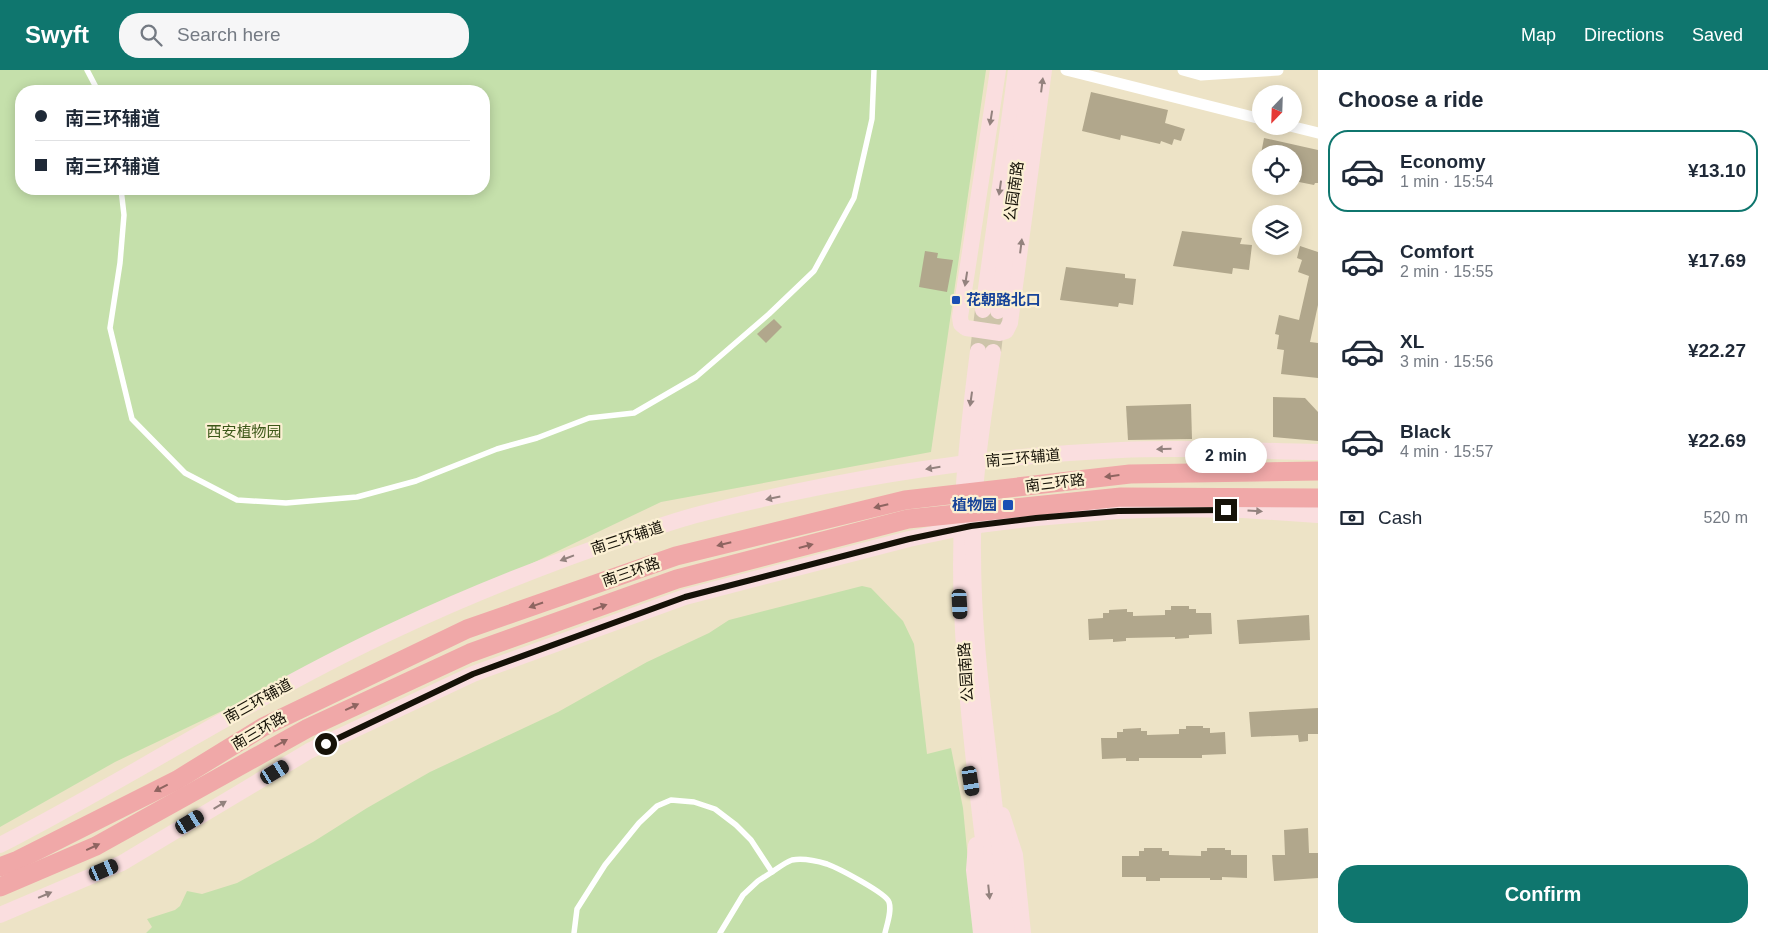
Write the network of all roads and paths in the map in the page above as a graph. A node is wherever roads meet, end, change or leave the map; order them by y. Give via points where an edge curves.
1 (87, 70) edge
2 (874, 70) edge
3 (998, 70) edge
4 (1016, 70) edge
5 (1031, 70) edge
6 (1044, 70) edge
7 (1066, 70) edge
8 (1183, 70) edge
9 (1278, 70) edge
10 (1080, 72) edge
11 (95, 85) edge
12 (1252, 117) edge
13 (1302, 129) edge
14 (1318, 133) edge
15 (122, 195) edge
16 (1318, 452) edge
17 (1318, 472) edge
18 (1318, 498) edge
19 (1318, 515) edge
20 (964, 527) junction
21 (0, 845) edge
22 (0, 867) edge
23 (772, 872) junction
24 (0, 887) edge
25 (0, 915) edge
26 (574, 933) edge
27 (720, 933) edge
28 (885, 933) edge
29 (981, 933) edge
30 (994, 933) edge
31 (1009, 933) edge
32 (1023, 933) edge

1 - 11 lane
2 - 15 lane via 872,120 854,198 814,271 696,377 634,413 590,418 497,449 416,481 357,497 286,503 237,500 185,472 132,419 110,328 120,263 124,215
3 -> 6 main road via 960,317 966,328 1000,333 1010,324
4 -> 5 main road, 公园南路 via 991,310
7 - 10 street
8 - 9 street via 1201,75
10 - 12 street
13 - 14 street
16 -> 21 main road, 南三环辅道 via 1120,450 995,460 836,485 702,514 571,556 394,630 307,673
17 -> 22 highway, 南三环路 via 1130,474 905,500 676,556 467,629 263,727 177,780
24 -> 18 highway, 南三环路 via 96,846 308,728 470,653 677,579 908,519 1120,497
20 -> 19 main road via 1118,511 1243,510
25 -> 20 main road via 122,862 310,751 473,674 685,597
20 - 29 main road via 965,742 977,820 974,870
20 - 32 main road via 995,792 1015,855
23 - 26 lane via 751,840 715,809 694,802 671,800 657,806 645,817 605,865 577,909
23 - 27 lane via 743,895
23 - 28 lane via 791,860 807,860 850,874 889,903
31 -> 30 main road, 公园南路 via 975,620 974,503 986,352 968,425 962,484 962,607 970,731

